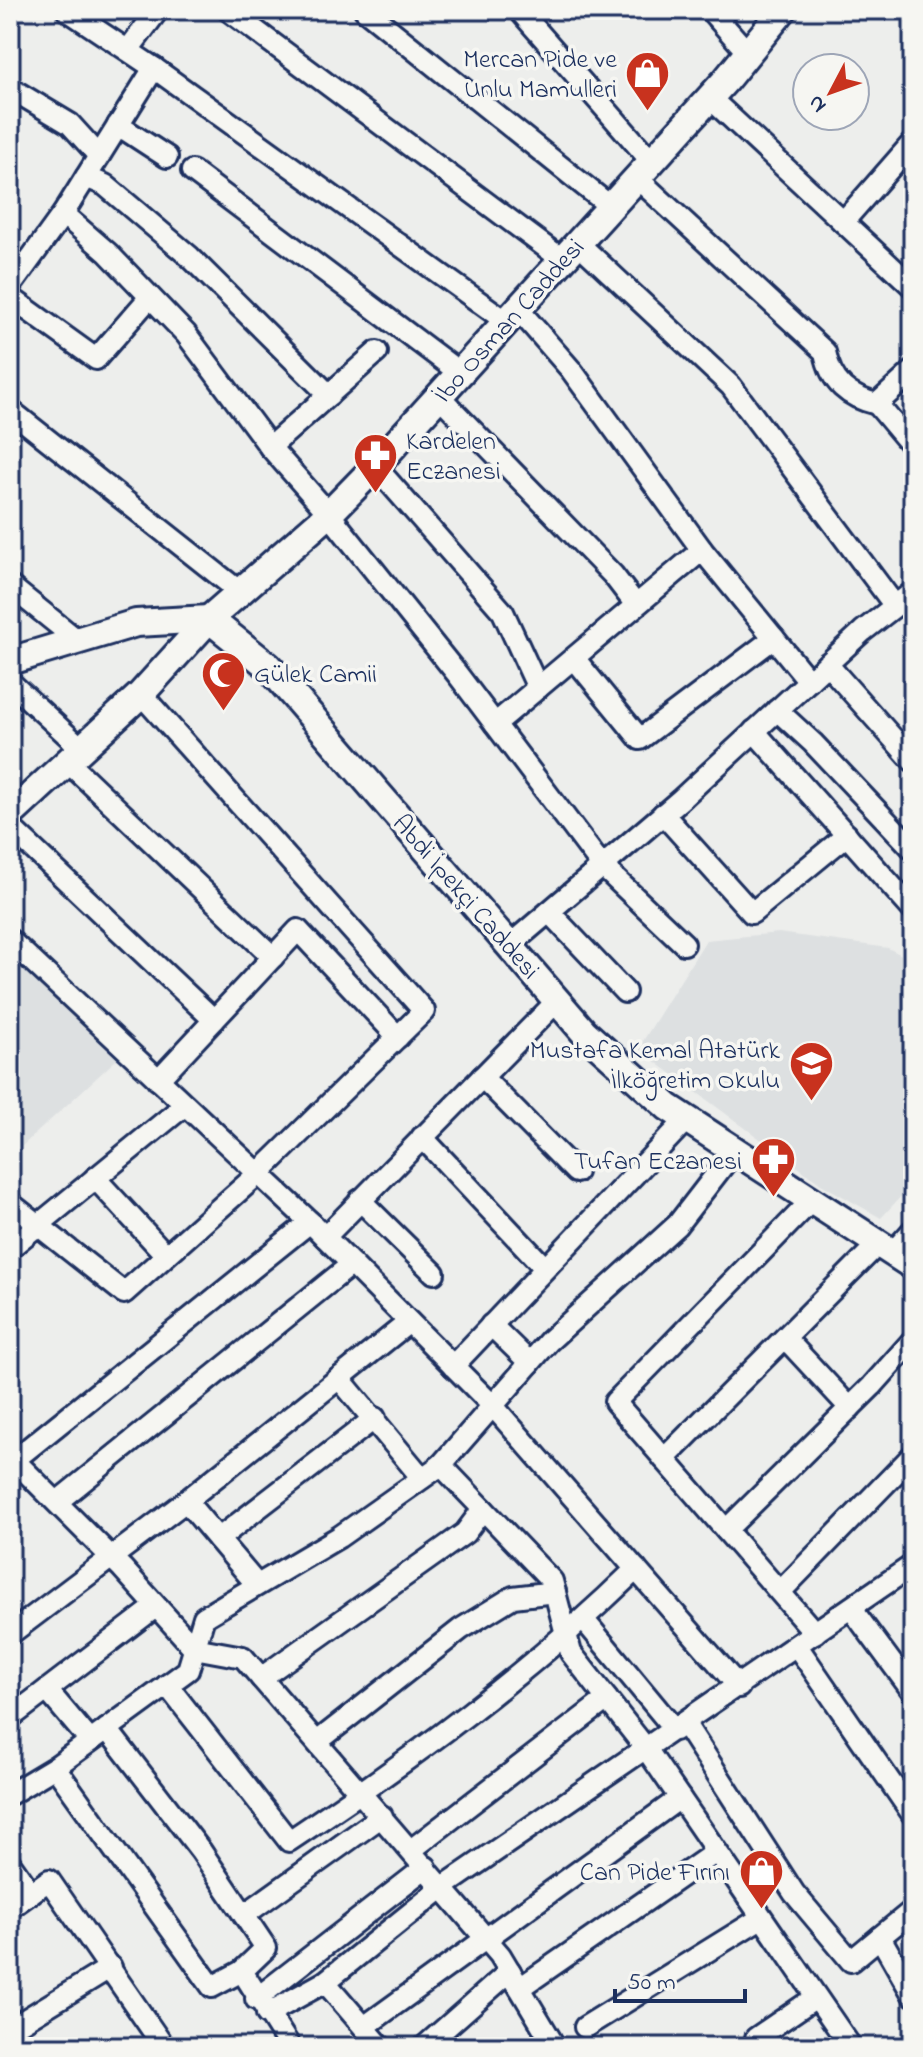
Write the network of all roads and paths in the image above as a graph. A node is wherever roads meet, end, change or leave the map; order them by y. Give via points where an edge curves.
1 (67, 10) edge
2 (158, 10) edge
3 (228, 10) edge
4 (365, 10) edge
5 (519, 10) edge
6 (710, 10) edge
7 (783, 10) edge
8 (128, 50) junction
9 (748, 53) junction
10 (154, 68) junction
11 (14, 98) edge
12 (710, 98) junction
13 (118, 125) junction
14 (913, 142) edge
15 (99, 156) junction
16 (167, 157) dead end
17 (644, 170) junction
18 (192, 171) dead end
19 (86, 177) junction
20 (611, 207) junction
21 (63, 214) junction
22 (843, 222) junction
23 (570, 251) junction
24 (10, 287) edge
25 (913, 287) edge
26 (10, 297) edge
27 (150, 297) junction
28 (512, 315) junction
29 (377, 352) dead end
30 (913, 371) edge
31 (460, 373) junction
32 (329, 395) junction
33 (439, 396) junction
34 (877, 404) junction
35 (10, 410) edge
36 (270, 447) junction
37 (913, 447) edge
38 (375, 466) junction
39 (329, 514) junction
40 (702, 550) junction
41 (10, 586) edge
42 (240, 592) junction
43 (913, 592) edge
44 (636, 605) junction
45 (895, 606) junction
46 (209, 619) junction
47 (774, 638) junction
48 (77, 640) junction
49 (574, 658) junction
50 (10, 661) edge
51 (827, 664) junction
52 (809, 681) junction
53 (10, 682) edge
54 (538, 688) junction
55 (141, 694) junction
56 (777, 710) junction
57 (495, 724) junction
58 (754, 731) junction
59 (74, 755) junction
60 (913, 761) edge
61 (663, 814) junction
62 (10, 815) edge
63 (10, 827) edge
64 (847, 835) junction
65 (913, 849) edge
66 (602, 866) junction
67 (913, 910) edge
68 (549, 912) junction
69 (10, 940) edge
70 (684, 944) dead end
71 (510, 945) junction
72 (273, 957) junction
73 (625, 992) dead end
74 (557, 1001) junction
75 (214, 1020) junction
76 (398, 1037) junction
77 (482, 1077) junction
78 (158, 1080) junction
79 (185, 1105) junction
80 (687, 1119) junction
81 (422, 1137) junction
82 (735, 1150) junction
83 (576, 1172) dead end
84 (258, 1174) junction
85 (95, 1178) junction
86 (813, 1199) junction
87 (360, 1200) junction
88 (10, 1203) edge
89 (37, 1224) junction
90 (317, 1230) junction
91 (913, 1230) edge
92 (10, 1248) edge
93 (896, 1253) edge
94 (166, 1255) junction
95 (352, 1264) junction
96 (545, 1268) junction
97 (434, 1273) dead end
98 (409, 1322) junction
99 (491, 1325) junction
100 (785, 1338) junction
101 (913, 1340) edge
102 (530, 1363) junction
103 (453, 1366) junction
104 (339, 1378) junction
105 (493, 1406) junction
106 (850, 1408) junction
107 (375, 1418) junction
108 (913, 1455) edge
109 (12, 1458) edge
110 (664, 1459) junction
111 (441, 1465) junction
112 (422, 1478) junction
113 (186, 1501) junction
114 (57, 1502) junction
115 (483, 1509) junction
116 (726, 1530) junction
117 (218, 1539) junction
118 (112, 1558) junction
119 (912, 1567) edge
120 (636, 1569) junction
121 (257, 1585) junction
122 (555, 1592) junction
123 (780, 1592) junction
124 (154, 1608) junction
125 (851, 1608) junction
126 (584, 1620) junction
127 (815, 1633) junction
128 (10, 1634) edge
129 (567, 1637) junction
130 (797, 1646) junction
131 (194, 1648) junction
132 (261, 1678) junction
133 (167, 1685) junction
134 (739, 1687) junction
135 (47, 1690) junction
136 (913, 1692) edge
137 (607, 1699) junction
138 (10, 1718) edge
139 (680, 1727) junction
140 (98, 1735) junction
141 (317, 1742) junction
142 (647, 1750) junction
143 (55, 1767) junction
144 (362, 1792) junction
145 (10, 1794) edge
146 (680, 1798) junction
147 (913, 1815) edge
148 (382, 1816) junction
149 (411, 1850) junction
150 (716, 1852) junction
151 (10, 1863) edge
152 (426, 1867) junction
153 (443, 1887) junction
154 (31, 1893) junction
155 (10, 1908) edge
156 (913, 1910) edge
157 (244, 1915) junction
158 (761, 1918) junction
159 (484, 1936) junction
160 (880, 1937) junction
161 (111, 1967) junction
162 (242, 1971) junction
163 (515, 1980) junction
164 (325, 1982) junction
165 (913, 1995) edge
166 (816, 1997) junction
167 (262, 2007) junction
168 (364, 2027) junction
169 (585, 2027) dead end
170 (10, 2029) edge
171 (164, 2047) edge
172 (290, 2047) edge
173 (381, 2047) edge
174 (424, 2047) edge
175 (555, 2047) edge
176 (763, 2047) edge
177 (851, 2047) edge

1 - 8 street
2 - 8 street
3 - 23 street
4 - 20 street
5 - 17 street
6 - 9 street
7 - 9 main road, İbo Osman Caddesi
8 - 10 street
9 - 12 main road, İbo Osman Caddesi
10 - 13 street
10 - 28 street
11 - 15 street via 70,124
12 - 17 main road, İbo Osman Caddesi
12 - 22 street
13 - 15 street
13 - 16 street
14 - 22 street
15 - 19 street
17 - 20 main road, İbo Osman Caddesi
17 - 34 street via 825,352 829,369 853,398
18 - 31 street
19 - 21 street
19 - 32 street via 105,185 190,257
20 - 23 main road, İbo Osman Caddesi
21 - 24 street
21 - 27 street
22 - 25 street
23 - 28 main road, İbo Osman Caddesi
23 - 45 street via 731,386
26 - 27 street via 96,359
27 - 36 street via 186,334
28 - 31 main road, İbo Osman Caddesi
28 - 40 street via 572,371
29 - 32 street
30 - 34 street
31 - 33 main road, İbo Osman Caddesi
32 - 36 street
33 - 38 main road, İbo Osman Caddesi
33 - 44 street
34 - 37 street
35 - 42 street
36 - 39 street
38 - 39 main road, İbo Osman Caddesi
38 - 54 street via 503,612
39 - 42 main road, İbo Osman Caddesi
39 - 57 street
40 - 44 street
40 - 47 street
41 - 48 street
42 - 46 main road, İbo Osman Caddesi
43 - 45 street
44 - 49 street
45 - 51 street
46 - 48 main road via 136,623
46 - 55 main road, İbo Osman Caddesi
46 - 71 main road, Abdi İpekçi Caddesi via 268,666
47 - 49 street via 640,739
47 - 52 street
48 - 50 main road
49 - 54 street
51 - 52 street
51 - 60 street
52 - 56 street
53 - 59 street
54 - 57 street
55 - 59 main road, İbo Osman Caddesi
55 - 76 street via 424,1011
56 - 58 street
56 - 65 street
57 - 66 street
58 - 61 street
58 - 64 street
59 - 62 main road, İbo Osman Caddesi
59 - 72 street
61 - 64 street via 752,913
61 - 66 street
63 - 75 street
64 - 67 street
66 - 68 street
66 - 70 street
68 - 71 street
68 - 73 street
69 - 78 street
71 - 74 main road, Abdi İpekçi Caddesi
72 - 75 street
72 - 76 street via 298,930
74 - 77 street
74 - 80 main road, Abdi İpekçi Caddesi via 584,1032
75 - 78 street
76 - 84 street
77 - 81 street
77 - 83 street
78 - 79 street
79 - 84 street
79 - 85 street
80 - 82 main road, Abdi İpekçi Caddesi
80 - 96 street
81 - 87 street
81 - 96 street
82 - 86 main road, Abdi İpekçi Caddesi
82 - 102 street via 677,1225
84 - 90 street
84 - 94 street
85 - 89 street
85 - 94 street
86 - 93 main road, Abdi İpekçi Caddesi
86 - 110 street via 615,1402
87 - 90 street
87 - 97 street
88 - 89 street
89 - 92 street
89 - 94 street via 124,1293
90 - 95 street
90 - 109 street
91 - 93 street
93 - 100 street
95 - 98 street
95 - 114 street
96 - 99 street
98 - 103 street
98 - 104 street
99 - 102 street
99 - 103 street
100 - 106 street
100 - 110 street
101 - 106 street
102 - 105 street
103 - 105 street
104 - 107 street
104 - 113 street
105 - 111 street
105 - 120 street
106 - 116 street
107 - 112 street
107 - 117 street
108 - 123 street
109 - 114 street
110 - 116 street
111 - 112 street
111 - 115 street
112 - 121 street via 339,1537
113 - 117 street
113 - 118 street
114 - 118 street
115 - 122 street via 552,1581
115 - 132 street via 454,1541
116 - 123 street
117 - 121 street
118 - 124 street
118 - 128 street
119 - 125 street
120 - 126 street
120 - 134 street
121 - 131 street via 204,1617
122 - 129 street
122 - 141 street via 513,1597 461,1629
123 - 127 street
124 - 131 street
124 - 135 street
125 - 127 street
125 - 136 street
126 - 129 street
126 - 139 street
127 - 130 street
129 - 137 street via 571,1653
129 - 144 street
130 - 134 street
130 - 147 street
131 - 132 street via 243,1657
131 - 133 street via 188,1670
132 - 141 street
133 - 140 street
133 - 144 street via 289,1841
134 - 139 street
135 - 138 street
135 - 140 street
137 - 142 street
137 - 149 street
139 - 142 street
139 - 160 street via 794,1893 851,1961
140 - 143 street
140 - 157 street via 201,1851
141 - 144 street
142 - 146 street
142 - 153 street
143 - 145 street
143 - 162 street via 212,1987
144 - 148 street
146 - 150 street
146 - 159 street
148 - 149 street
148 - 157 street
149 - 152 street
150 - 158 street
150 - 163 street
151 - 154 street
152 - 153 street
152 - 167 street
153 - 159 street
153 - 164 street
154 - 155 street
154 - 161 street via 49,1880
156 - 160 street
157 - 162 street via 266,1948
158 - 166 street
158 - 169 street
159 - 163 street
159 - 168 street
160 - 165 street
161 - 170 street
161 - 171 street
162 - 167 street
163 - 174 street
163 - 175 street
164 - 167 street
164 - 168 street
166 - 176 street via 756,2038
166 - 177 street
167 - 172 street
168 - 173 street

